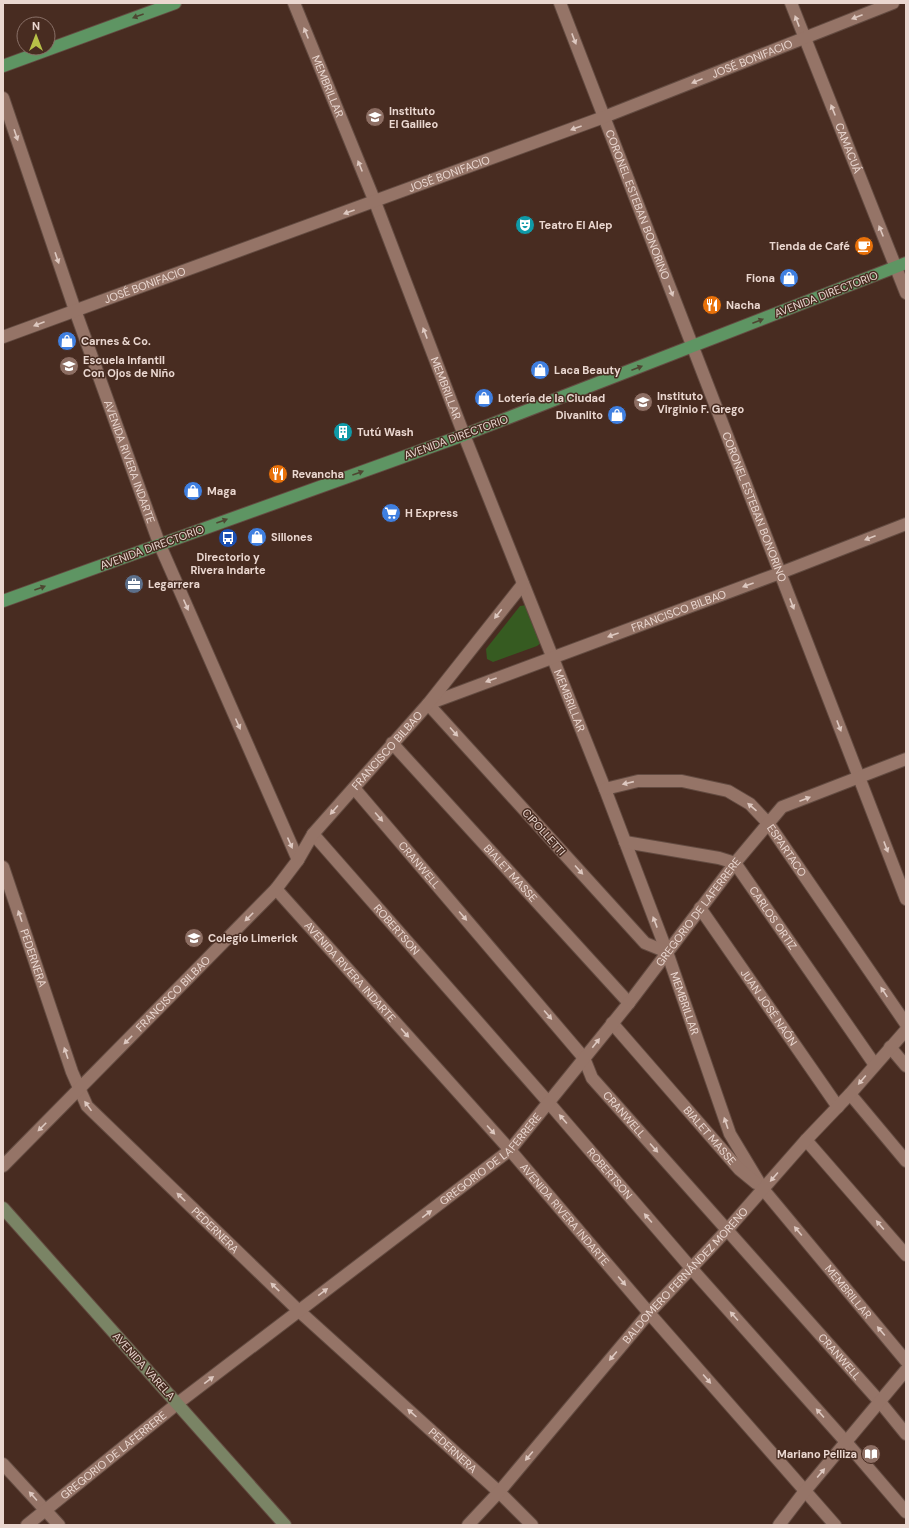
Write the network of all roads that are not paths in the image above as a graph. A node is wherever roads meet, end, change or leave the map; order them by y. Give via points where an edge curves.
1 (175, 3) edge
2 (294, 3) edge
3 (560, 3) edge
4 (790, 3) edge
5 (893, 3) edge
6 (804, 38) junction
7 (3, 66) edge
8 (3, 98) edge
9 (604, 117) junction
10 (375, 202) junction
11 (901, 265) edge
12 (906, 293) edge
13 (75, 310) junction
14 (3, 337) edge
15 (692, 346) junction
16 (464, 435) junction
17 (906, 524) edge
18 (159, 543) junction
19 (780, 573) junction
20 (523, 584) junction
21 (3, 601) edge
22 (553, 657) junction
23 (428, 704) junction
24 (392, 743) junction
25 (906, 759) edge
26 (859, 778) junction
27 (354, 788) junction
28 (605, 789) junction
29 (768, 822) junction
30 (313, 834) junction
31 (624, 842) junction
32 (298, 860) junction
33 (735, 863) junction
34 (3, 866) edge
35 (276, 889) junction
36 (906, 899) edge
37 (700, 908) junction
38 (667, 952) junction
39 (629, 1003) junction
40 (612, 1023) junction
41 (906, 1024) edge
42 (906, 1030) edge
43 (890, 1047) junction
44 (584, 1058) junction
45 (875, 1065) junction
46 (906, 1066) edge
47 (79, 1089) junction
48 (850, 1094) junction
49 (549, 1103) junction
50 (838, 1107) junction
51 (806, 1140) junction
52 (510, 1150) junction
53 (906, 1161) edge
54 (3, 1166) edge
55 (763, 1189) junction
56 (3, 1208) edge
57 (727, 1230) junction
58 (906, 1255) edge
59 (691, 1268) junction
60 (299, 1310) junction
61 (649, 1313) junction
62 (906, 1361) edge
63 (906, 1370) edge
64 (880, 1402) junction
65 (178, 1403) junction
66 (906, 1434) edge
67 (846, 1442) junction
68 (3, 1464) edge
69 (805, 1491) junction
70 (499, 1492) junction
71 (45, 1510) junction
72 (906, 1512) edge
73 (27, 1525) edge
74 (59, 1525) edge
75 (284, 1525) edge
76 (468, 1525) edge
77 (532, 1525) edge
78 (779, 1525) edge
79 (835, 1525) edge

1 -> 7 main road
10 -> 2 street, MEMBRILLAR
3 -> 9 street, CORONEL ESTEBAN BONORINO
6 -> 4 street, CAMACUÁ
5 -> 6 street, JOSÉ BONIFACIO
6 -> 9 street, JOSÉ BONIFACIO
11 -> 6 street, CAMACUÁ
8 -> 13 street, AVENIDA RIVERA INDARTE
9 -> 10 street, JOSÉ BONIFACIO
9 -> 15 street, CORONEL ESTEBAN BONORINO
10 -> 13 street, JOSÉ BONIFACIO
16 -> 10 street, MEMBRILLAR
11 - 12 street, CAMACUÁ
15 -> 11 main road, AVENIDA DIRECTORIO
13 -> 14 street, JOSÉ BONIFACIO
13 - 18 street, AVENIDA RIVERA INDARTE
16 -> 15 main road, AVENIDA DIRECTORIO
15 - 19 street, CORONEL ESTEBAN BONORINO
18 -> 16 main road, AVENIDA DIRECTORIO
16 - 20 street, MEMBRILLAR
17 -> 19 street, FRANCISCO BILBAO
21 -> 18 main road, AVENIDA DIRECTORIO
18 -> 32 street, AVENIDA RIVERA INDARTE
19 -> 22 street, FRANCISCO BILBAO
19 -> 26 street, CORONEL ESTEBAN BONORINO
20 - 22 street, MEMBRILLAR
20 -> 23 street, FRANCISCO BILBAO
22 -> 23 street, FRANCISCO BILBAO
22 - 28 street, MEMBRILLAR
23 - 24 street, FRANCISCO BILBAO
23 -> 38 street, CIPOLLETTI via 645,943
24 - 27 street, FRANCISCO BILBAO
24 - 39 street, BIALET MASSE
25 - 26 street, GREGORIO DE LAFERRERE
29 -> 26 street, GREGORIO DE LAFERRERE via 782,807
26 -> 36 street, CORONEL ESTEBAN BONORINO
27 -> 30 street, FRANCISCO BILBAO
27 -> 44 street, CRANWELL
29 -> 28 street, ESPARTACO via 750,804 728,791 688,782 638,781
28 - 31 street, MEMBRILLAR
29 - 33 street, GREGORIO DE LAFERRERE
41 -> 29 street, ESPARTACO
30 - 32 street, FRANCISCO BILBAO
30 - 49 street, ROBERTSON
31 - 33 street
38 -> 31 street, MEMBRILLAR
32 - 35 street, FRANCISCO BILBAO
33 - 37 street, GREGORIO DE LAFERRERE
33 - 45 street, CARLOS ORTIZ
47 -> 34 street, PEDERNERA
35 -> 47 street, FRANCISCO BILBAO
35 -> 52 street, AVENIDA RIVERA INDARTE
37 - 38 street, GREGORIO DE LAFERRERE
37 - 50 street, JUAN JOSÉ NAÓN
38 - 39 street, GREGORIO DE LAFERRERE
55 -> 38 street, MEMBRILLAR via 730,1134
39 - 40 street, GREGORIO DE LAFERRERE
44 -> 40 street, GREGORIO DE LAFERRERE
40 - 55 street, BIALET MASSE via 739,1169
42 - 43 street, BALDOMERO FERNÁNDEZ MORENO
43 - 45 street, BALDOMERO FERNÁNDEZ MORENO
43 - 46 street
44 - 49 street, GREGORIO DE LAFERRERE
44 -> 57 street, CRANWELL via 592,1078
45 -> 48 street, BALDOMERO FERNÁNDEZ MORENO
47 -> 54 street, FRANCISCO BILBAO
60 -> 47 street, PEDERNERA via 87,1106
48 - 50 street, BALDOMERO FERNÁNDEZ MORENO
48 - 53 street
49 - 52 street, GREGORIO DE LAFERRERE
59 -> 49 street, ROBERTSON
50 - 51 street, BALDOMERO FERNÁNDEZ MORENO
51 -> 55 street, BALDOMERO FERNÁNDEZ MORENO
58 -> 51 street
60 -> 52 street, GREGORIO DE LAFERRERE
52 -> 61 street, AVENIDA RIVERA INDARTE
55 - 57 street, BALDOMERO FERNÁNDEZ MORENO
62 -> 55 street, MEMBRILLAR
56 - 65 main road, AVENIDA VARELA
57 - 59 street, BALDOMERO FERNÁNDEZ MORENO
57 - 64 street, CRANWELL
59 - 61 street, BALDOMERO FERNÁNDEZ MORENO
67 -> 59 street, ROBERTSON
65 -> 60 street, GREGORIO DE LAFERRERE
70 -> 60 street, PEDERNERA
61 -> 69 street, AVENIDA RIVERA INDARTE
61 -> 70 street, BALDOMERO FERNÁNDEZ MORENO
63 - 64 street
64 - 66 street, CRANWELL
64 - 67 street
65 - 71 street, GREGORIO DE LAFERRERE
65 - 75 main road, AVENIDA VARELA
69 -> 67 street
67 - 72 street, ROBERTSON
71 -> 68 street
69 - 78 street
69 - 79 street, AVENIDA RIVERA INDARTE
70 - 76 street, BALDOMERO FERNÁNDEZ MORENO
70 - 77 street, PEDERNERA
71 - 73 street, GREGORIO DE LAFERRERE
71 - 74 street

